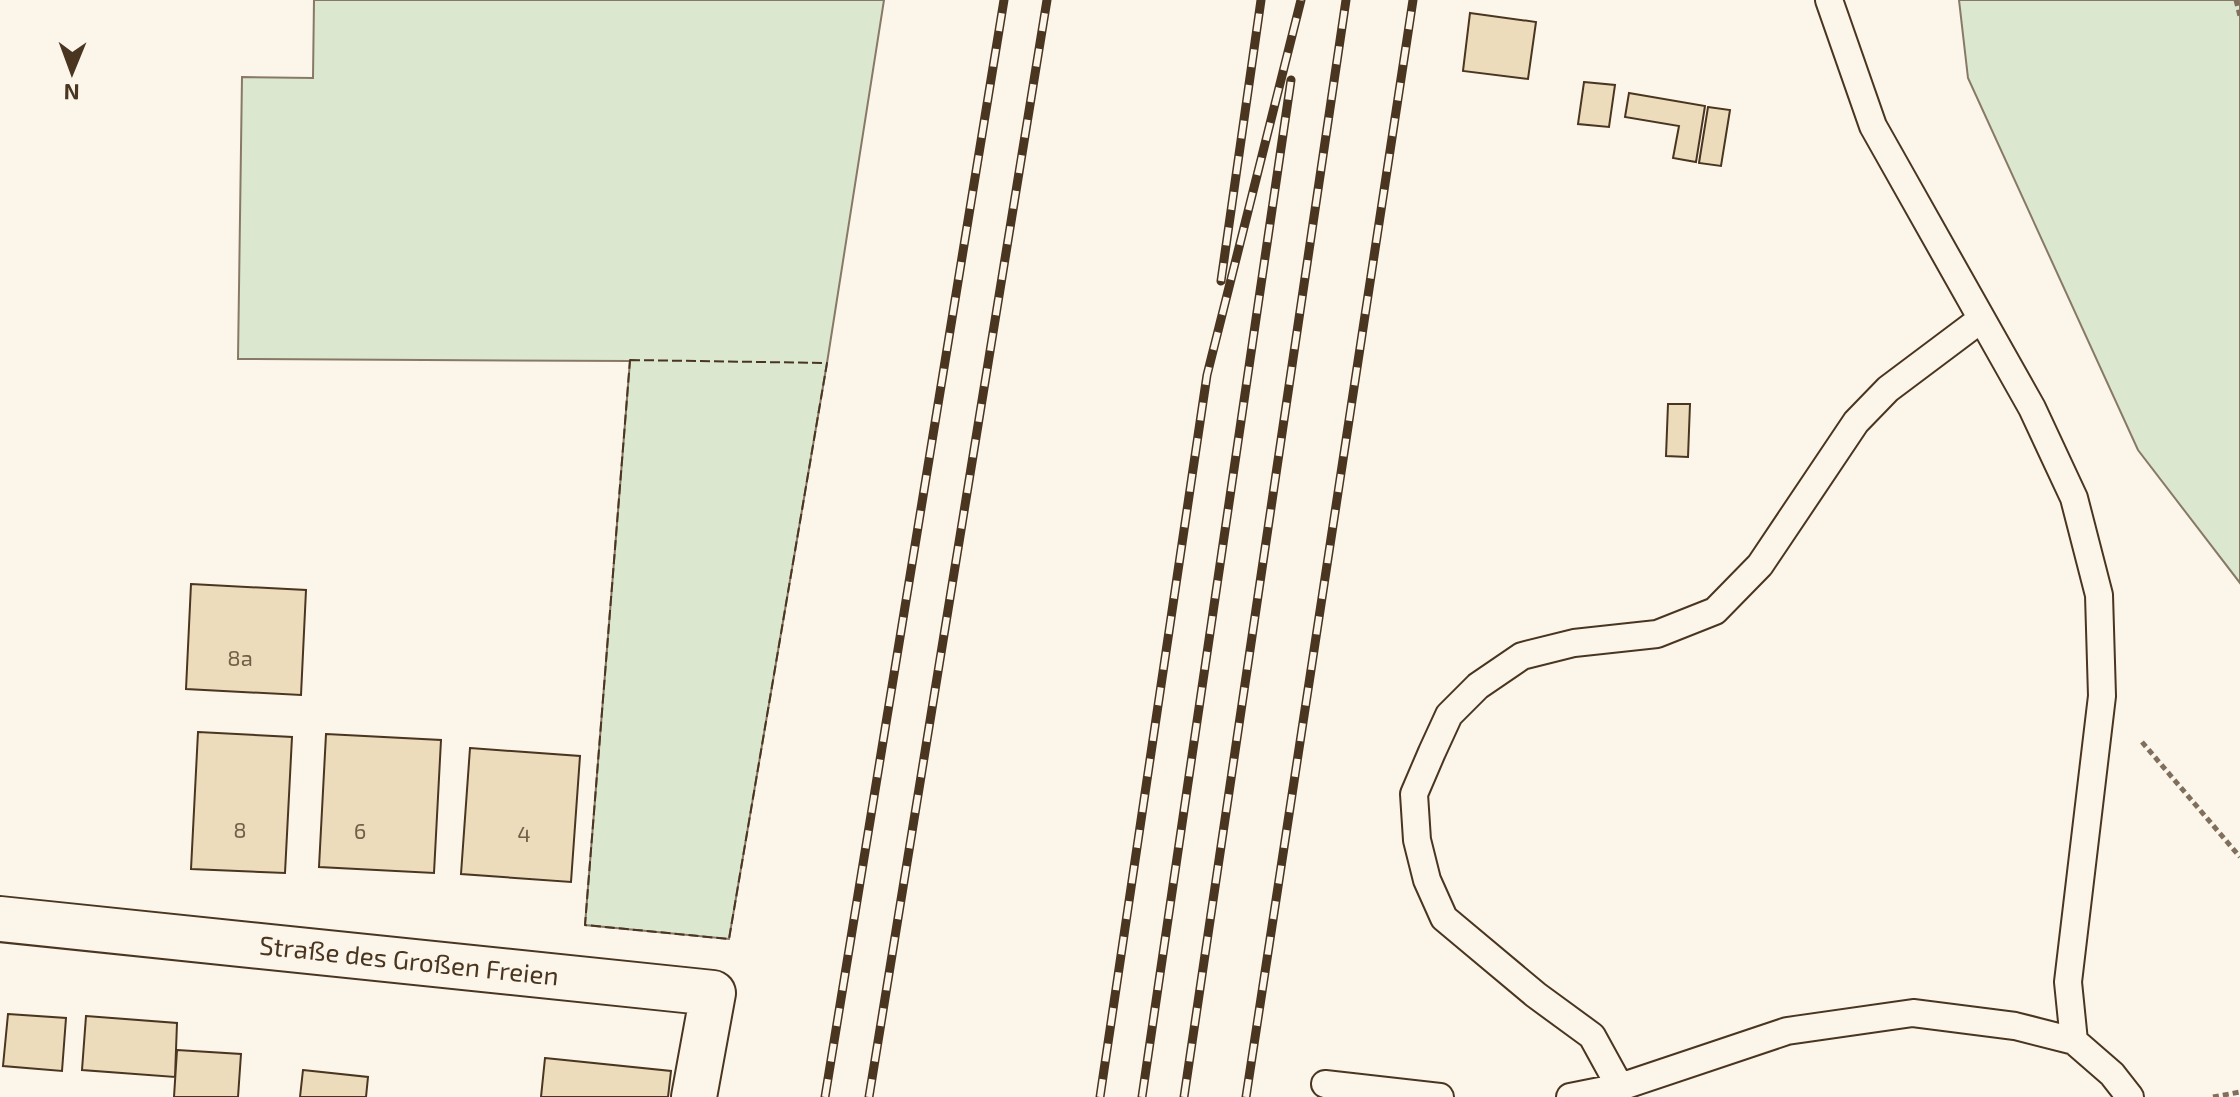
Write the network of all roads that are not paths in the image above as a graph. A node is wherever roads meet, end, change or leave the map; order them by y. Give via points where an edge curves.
1 (1829, 0) edge
2 (1980, 320) junction
3 (0, 919) edge
4 (2074, 1041) junction
5 (1325, 1084) dead end
6 (1620, 1087) junction
7 (694, 1097) edge
8 (1440, 1097) edge
9 (1570, 1097) edge
10 (2130, 1097) edge

1 - 2 lane via 1873,126
2 - 4 lane via 2032,408 2074,498 2099,595 2102,696 2068,982
2 - 6 lane via 1888,389 1856,422 1760,565 1715,611 1657,634 1574,643 1522,656 1478,686 1449,715 1414,794 1417,840 1444,918 1592,1036
3 - 7 street, Straße des Großen Freien via 713,993
4 - 6 lane via 2015,1026 1913,1013 1787,1031
4 - 10 lane
5 - 8 lane
6 - 9 lane

